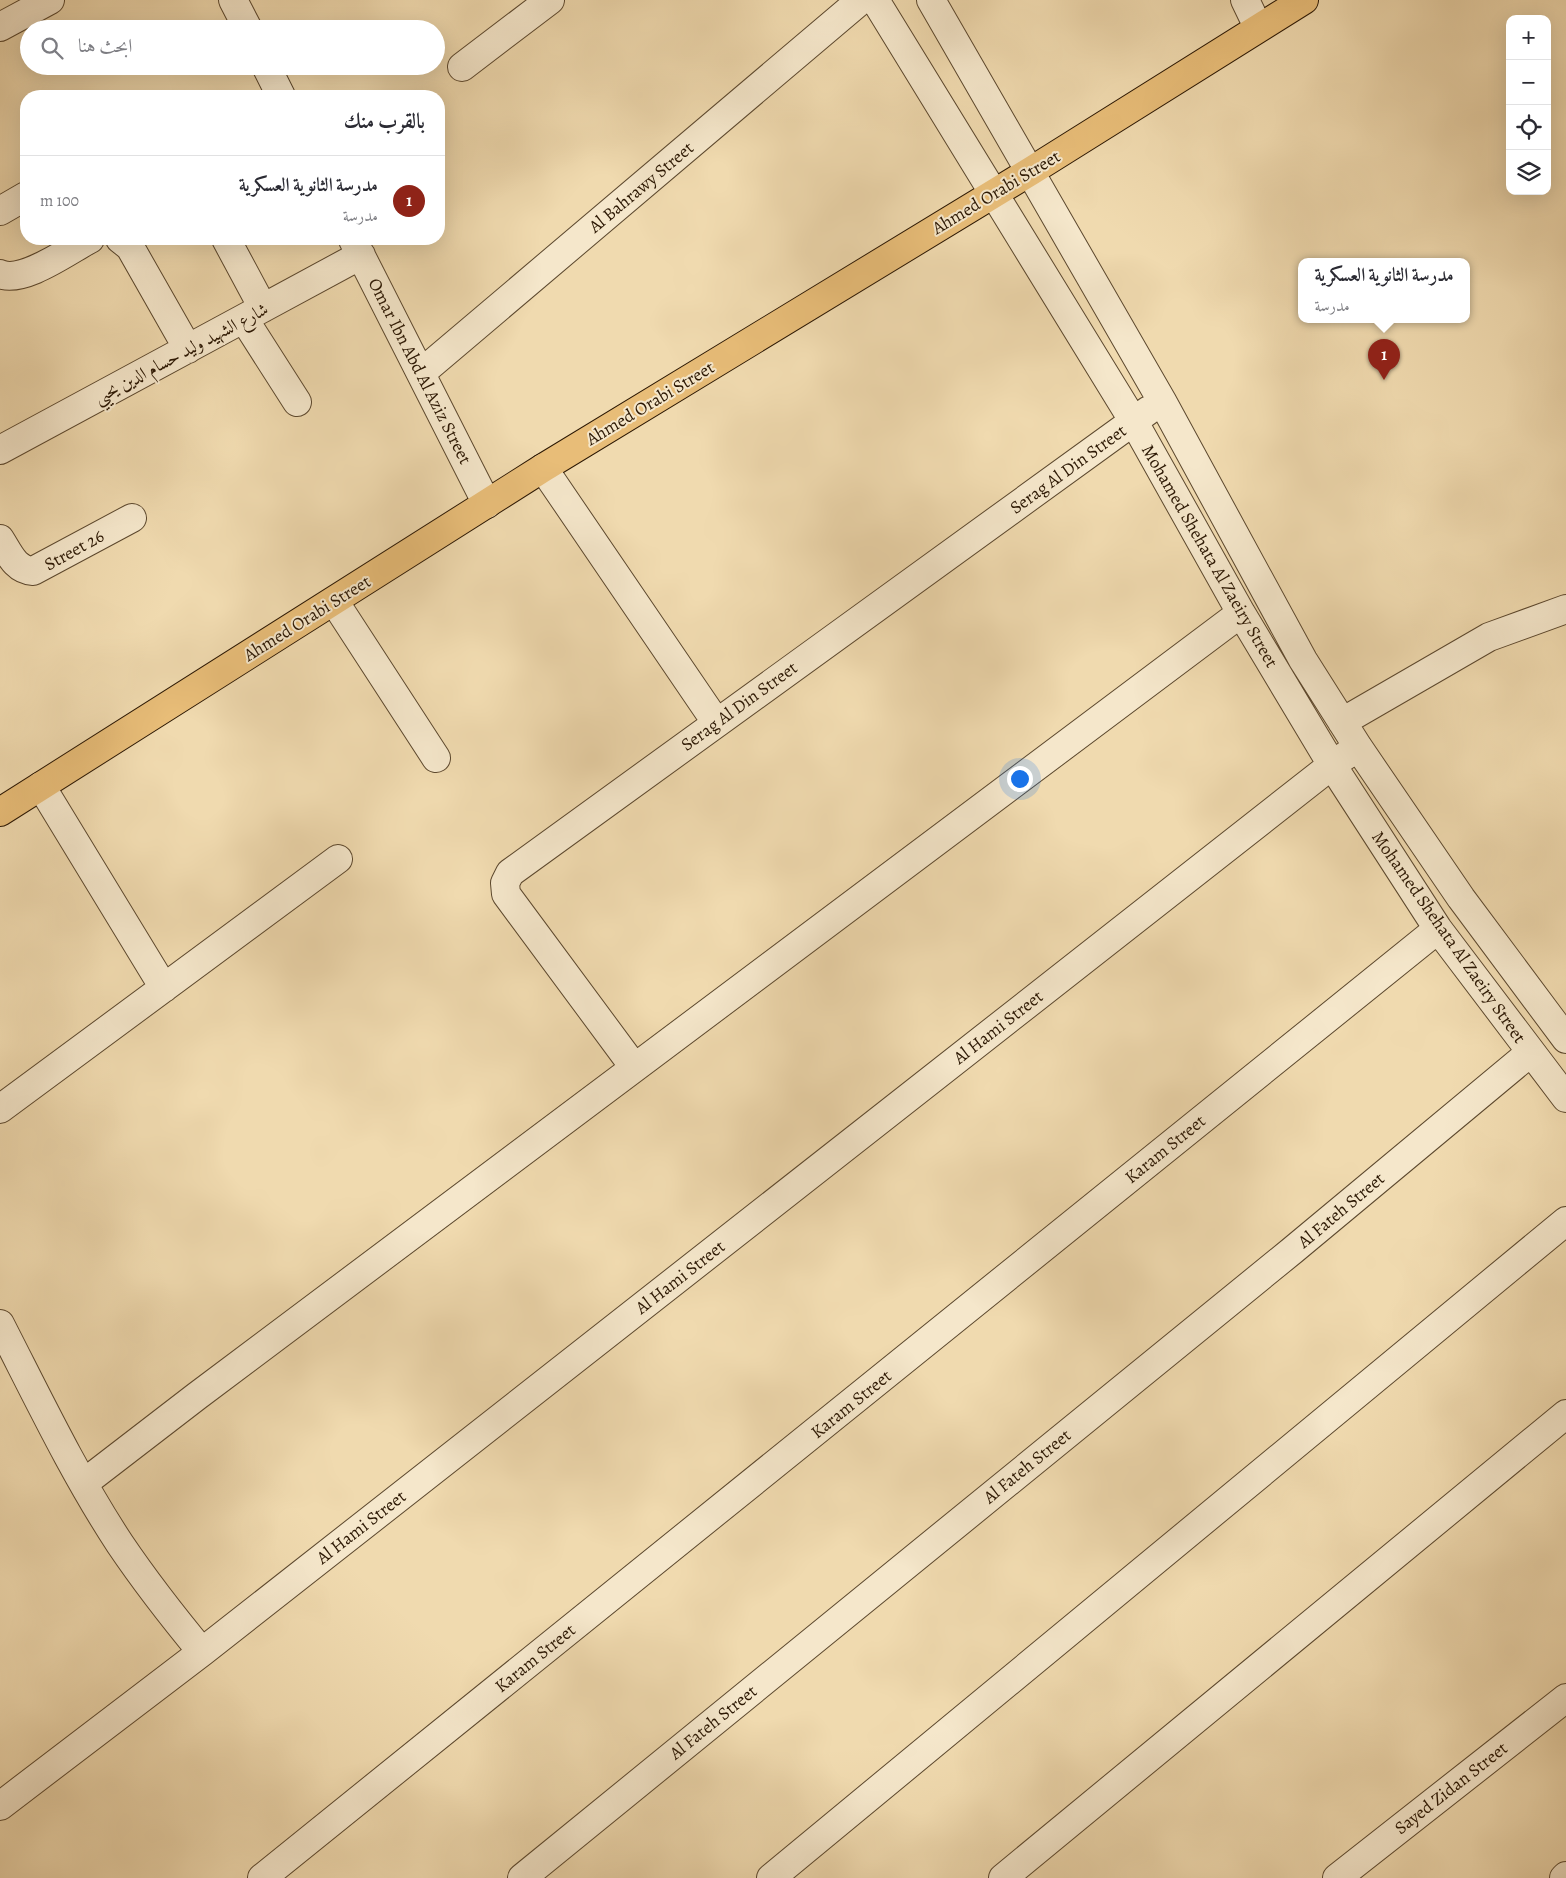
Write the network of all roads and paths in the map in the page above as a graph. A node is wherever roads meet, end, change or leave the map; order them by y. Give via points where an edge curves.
1 (50, 0) edge
2 (233, 0) edge
3 (550, 0) edge
4 (861, 0) edge
5 (875, 0) edge
6 (931, 0) edge
7 (1245, 0) edge
8 (1304, 0) edge
9 (3, 18) edge
10 (243, 20) edge
11 (1258, 27) junction
12 (462, 67) dead end
13 (271, 75) edge
14 (279, 90) edge
15 (1031, 171) junction
16 (994, 194) junction
17 (20, 199) edge
18 (0, 211) edge
19 (79, 245) edge
20 (128, 245) edge
21 (228, 245) edge
22 (357, 247) edge
23 (0, 274) edge
24 (254, 314) junction
25 (188, 349) junction
26 (421, 374) junction
27 (1162, 401) junction
28 (297, 402) dead end
29 (1134, 422) junction
30 (0, 450) edge
31 (543, 468) junction
32 (487, 504) junction
33 (132, 518) dead end
34 (4, 556) edge
35 (334, 601) junction
36 (1566, 609) edge
37 (1241, 613) junction
38 (716, 722) junction
39 (1342, 722) junction
40 (1358, 747) junction
41 (436, 758) dead end
42 (1332, 765) junction
43 (41, 786) junction
44 (0, 812) edge
45 (338, 859) dead end
46 (1438, 929) junction
47 (164, 988) junction
48 (1566, 1039) edge
49 (1531, 1052) junction
50 (634, 1067) junction
51 (1566, 1098) edge
52 (0, 1108) edge
53 (1566, 1221) edge
54 (0, 1324) edge
55 (1566, 1414) edge
56 (84, 1483) junction
57 (202, 1652) junction
58 (1566, 1698) edge
59 (0, 1806) edge
60 (262, 1878) edge
61 (522, 1878) edge
62 (771, 1878) edge
63 (1003, 1878) edge
64 (1337, 1878) edge

1 - 9 street
2 - 10 street
3 - 12 street
4 - 26 street, Al Bahrawy Street
5 - 16 street, Mohamed Shehata Al Zaeiry Street
6 - 15 street, Mohamed Shehata Al Zaeiry Street
7 - 11 street
8 - 11 main road, Ahmed Orabi Street
11 - 15 main road, Ahmed Orabi Street
13 - 14 street
15 - 16 main road, Ahmed Orabi Street
15 - 27 street, Mohamed Shehata Al Zaeiry Street
16 - 29 street, Mohamed Shehata Al Zaeiry Street
16 - 31 main road, Ahmed Orabi Street
17 - 18 street
19 - 23 street via 17,276
20 - 25 street
21 - 24 street
22 - 24 street, شارع الشهيد وليد حسام الدين يحيي
22 - 26 street, Omar Ibn Abd Al Aziz Street
24 - 25 street, شارع الشهيد وليد حسام الدين يحيي
24 - 28 street
25 - 30 street, شارع الشهيد وليد حسام الدين يحيي
26 - 32 street, Omar Ibn Abd Al Aziz Street
27 - 29 street, Serag Al Din Street
27 - 39 street, Mohamed Shehata Al Zaeiry Street via 1303,660
29 - 37 street, Mohamed Shehata Al Zaeiry Street
29 - 38 street, Serag Al Din Street
31 - 32 main road, Ahmed Orabi Street
31 - 38 street
32 - 35 main road, Ahmed Orabi Street
33 - 34 street, Street 26 via 33,571 25,571
35 - 41 street
35 - 43 main road, Ahmed Orabi Street
36 - 39 street via 1489,637
37 - 42 street, Mohamed Shehata Al Zaeiry Street
37 - 50 street
38 - 50 street, Serag Al Din Street via 510,873 505,883 506,894
39 - 40 street, Mohamed Shehata Al Zaeiry Street
40 - 42 street, Al Hami Street
40 - 48 street, Mohamed Shehata Al Zaeiry Street via 1461,898
42 - 46 street, Mohamed Shehata Al Zaeiry Street
42 - 57 street, Al Hami Street
43 - 44 main road, Ahmed Orabi Street
43 - 47 street
45 - 47 street
46 - 49 street, Mohamed Shehata Al Zaeiry Street
46 - 60 street, Karam Street
47 - 52 street
49 - 51 street, Mohamed Shehata Al Zaeiry Street
49 - 61 street, Al Fateh Street
50 - 56 street
53 - 62 street
54 - 56 street
55 - 63 street
56 - 57 street via 119,1542
57 - 59 street, Al Hami Street
58 - 64 street, Sayed Zidan Street

